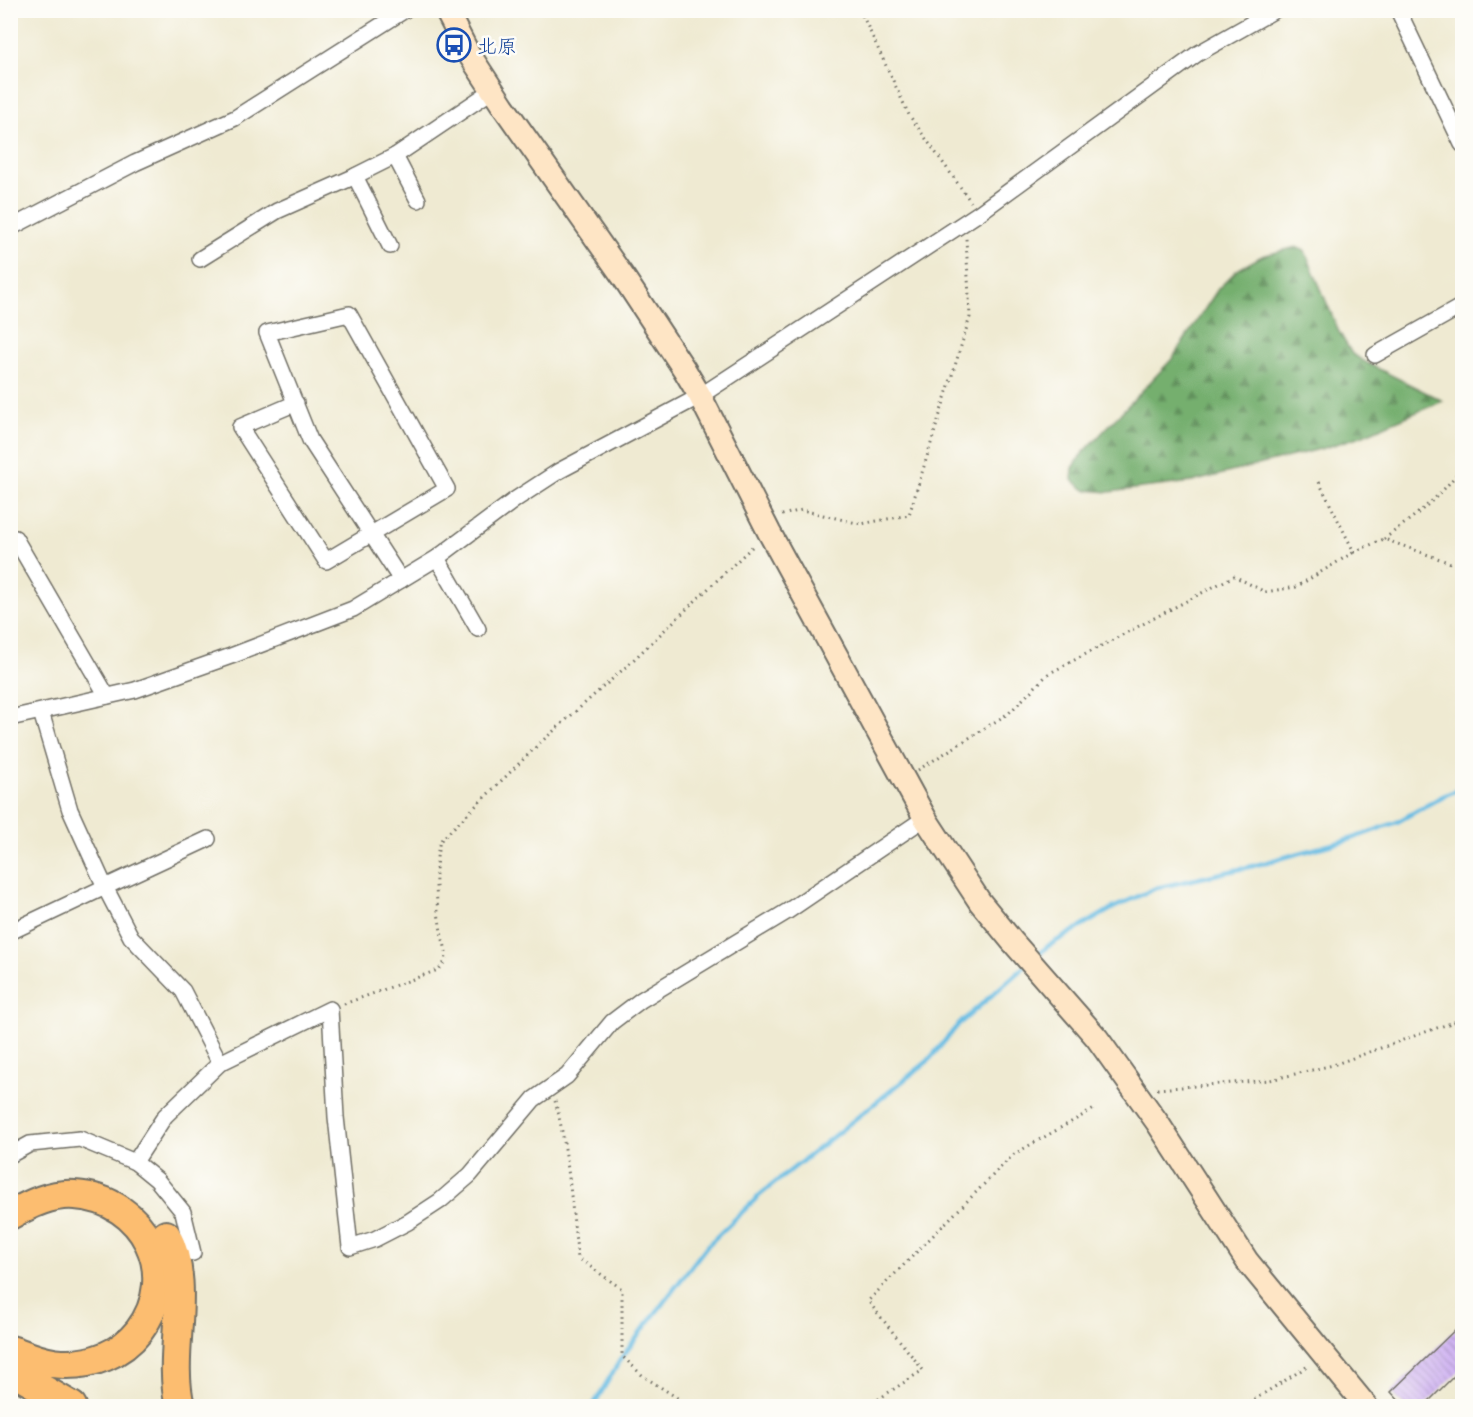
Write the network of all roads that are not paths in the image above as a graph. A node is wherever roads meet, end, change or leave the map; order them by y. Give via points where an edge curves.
1 (405, 10) edge
2 (446, 10) edge
3 (1275, 10) edge
4 (1398, 10) edge
5 (493, 90) junction
6 (1462, 144) edge
7 (395, 156) junction
8 (358, 174) junction
9 (418, 200) dead end
10 (10, 228) edge
11 (390, 246) dead end
12 (200, 259) dead end
13 (1462, 306) edge
14 (1374, 355) dead end
15 (700, 396) junction
16 (296, 403) junction
17 (372, 534) junction
18 (12, 536) edge
19 (437, 558) junction
20 (401, 580) junction
21 (478, 628) dead end
22 (106, 696) junction
23 (41, 712) junction
24 (10, 718) edge
25 (926, 819) junction
26 (208, 839) dead end
27 (105, 887) junction
28 (10, 932) edge
29 (220, 1063) junction
30 (10, 1155) edge
31 (135, 1162) junction
32 (10, 1193) edge
33 (10, 1215) edge
34 (194, 1252) dead end
35 (10, 1350) edge
36 (10, 1370) edge
37 (10, 1391) edge
38 (38, 1407) edge
39 (72, 1407) edge
40 (180, 1407) edge
41 (1366, 1407) edge

1 - 10 street via 235,118 135,163
2 - 5 street
3 - 15 street via 1197,54 972,218
4 - 6 street
5 - 7 street
5 - 15 street via 630,286
7 - 8 street
7 - 9 street
8 - 11 street via 355,176
8 - 12 street via 278,211
13 - 14 street
15 - 19 street via 559,471
15 - 25 street via 766,526
16 - 17 street via 310,440
16 - 17 street via 240,427 326,561
16 - 17 street via 267,333 349,314 447,489
17 - 20 street
18 - 22 street
19 - 20 street
19 - 21 street
20 - 22 street via 353,609 135,690
22 - 23 street
23 - 24 street
23 - 27 street via 70,810
25 - 29 street via 612,1022 567,1076 534,1099 470,1175 440,1201 375,1239 350,1247 336,1117 330,1009
25 - 41 street via 980,902 1097,1038 1137,1091 1247,1261
26 - 27 street
27 - 28 street
27 - 29 street via 132,937 183,990
29 - 31 street via 165,1116
30 - 31 street via 30,1144 80,1139
31 - 34 street via 183,1212
32 - 40 highway via 48,1178 91,1177 125,1190 158,1220 175,1258 178,1282 176,1382
33 - 35 highway via 51,1197 73,1194 112,1204 127,1214 148,1239 157,1287 154,1305 131,1341 99,1359 62,1364
36 - 39 highway
37 - 38 highway

